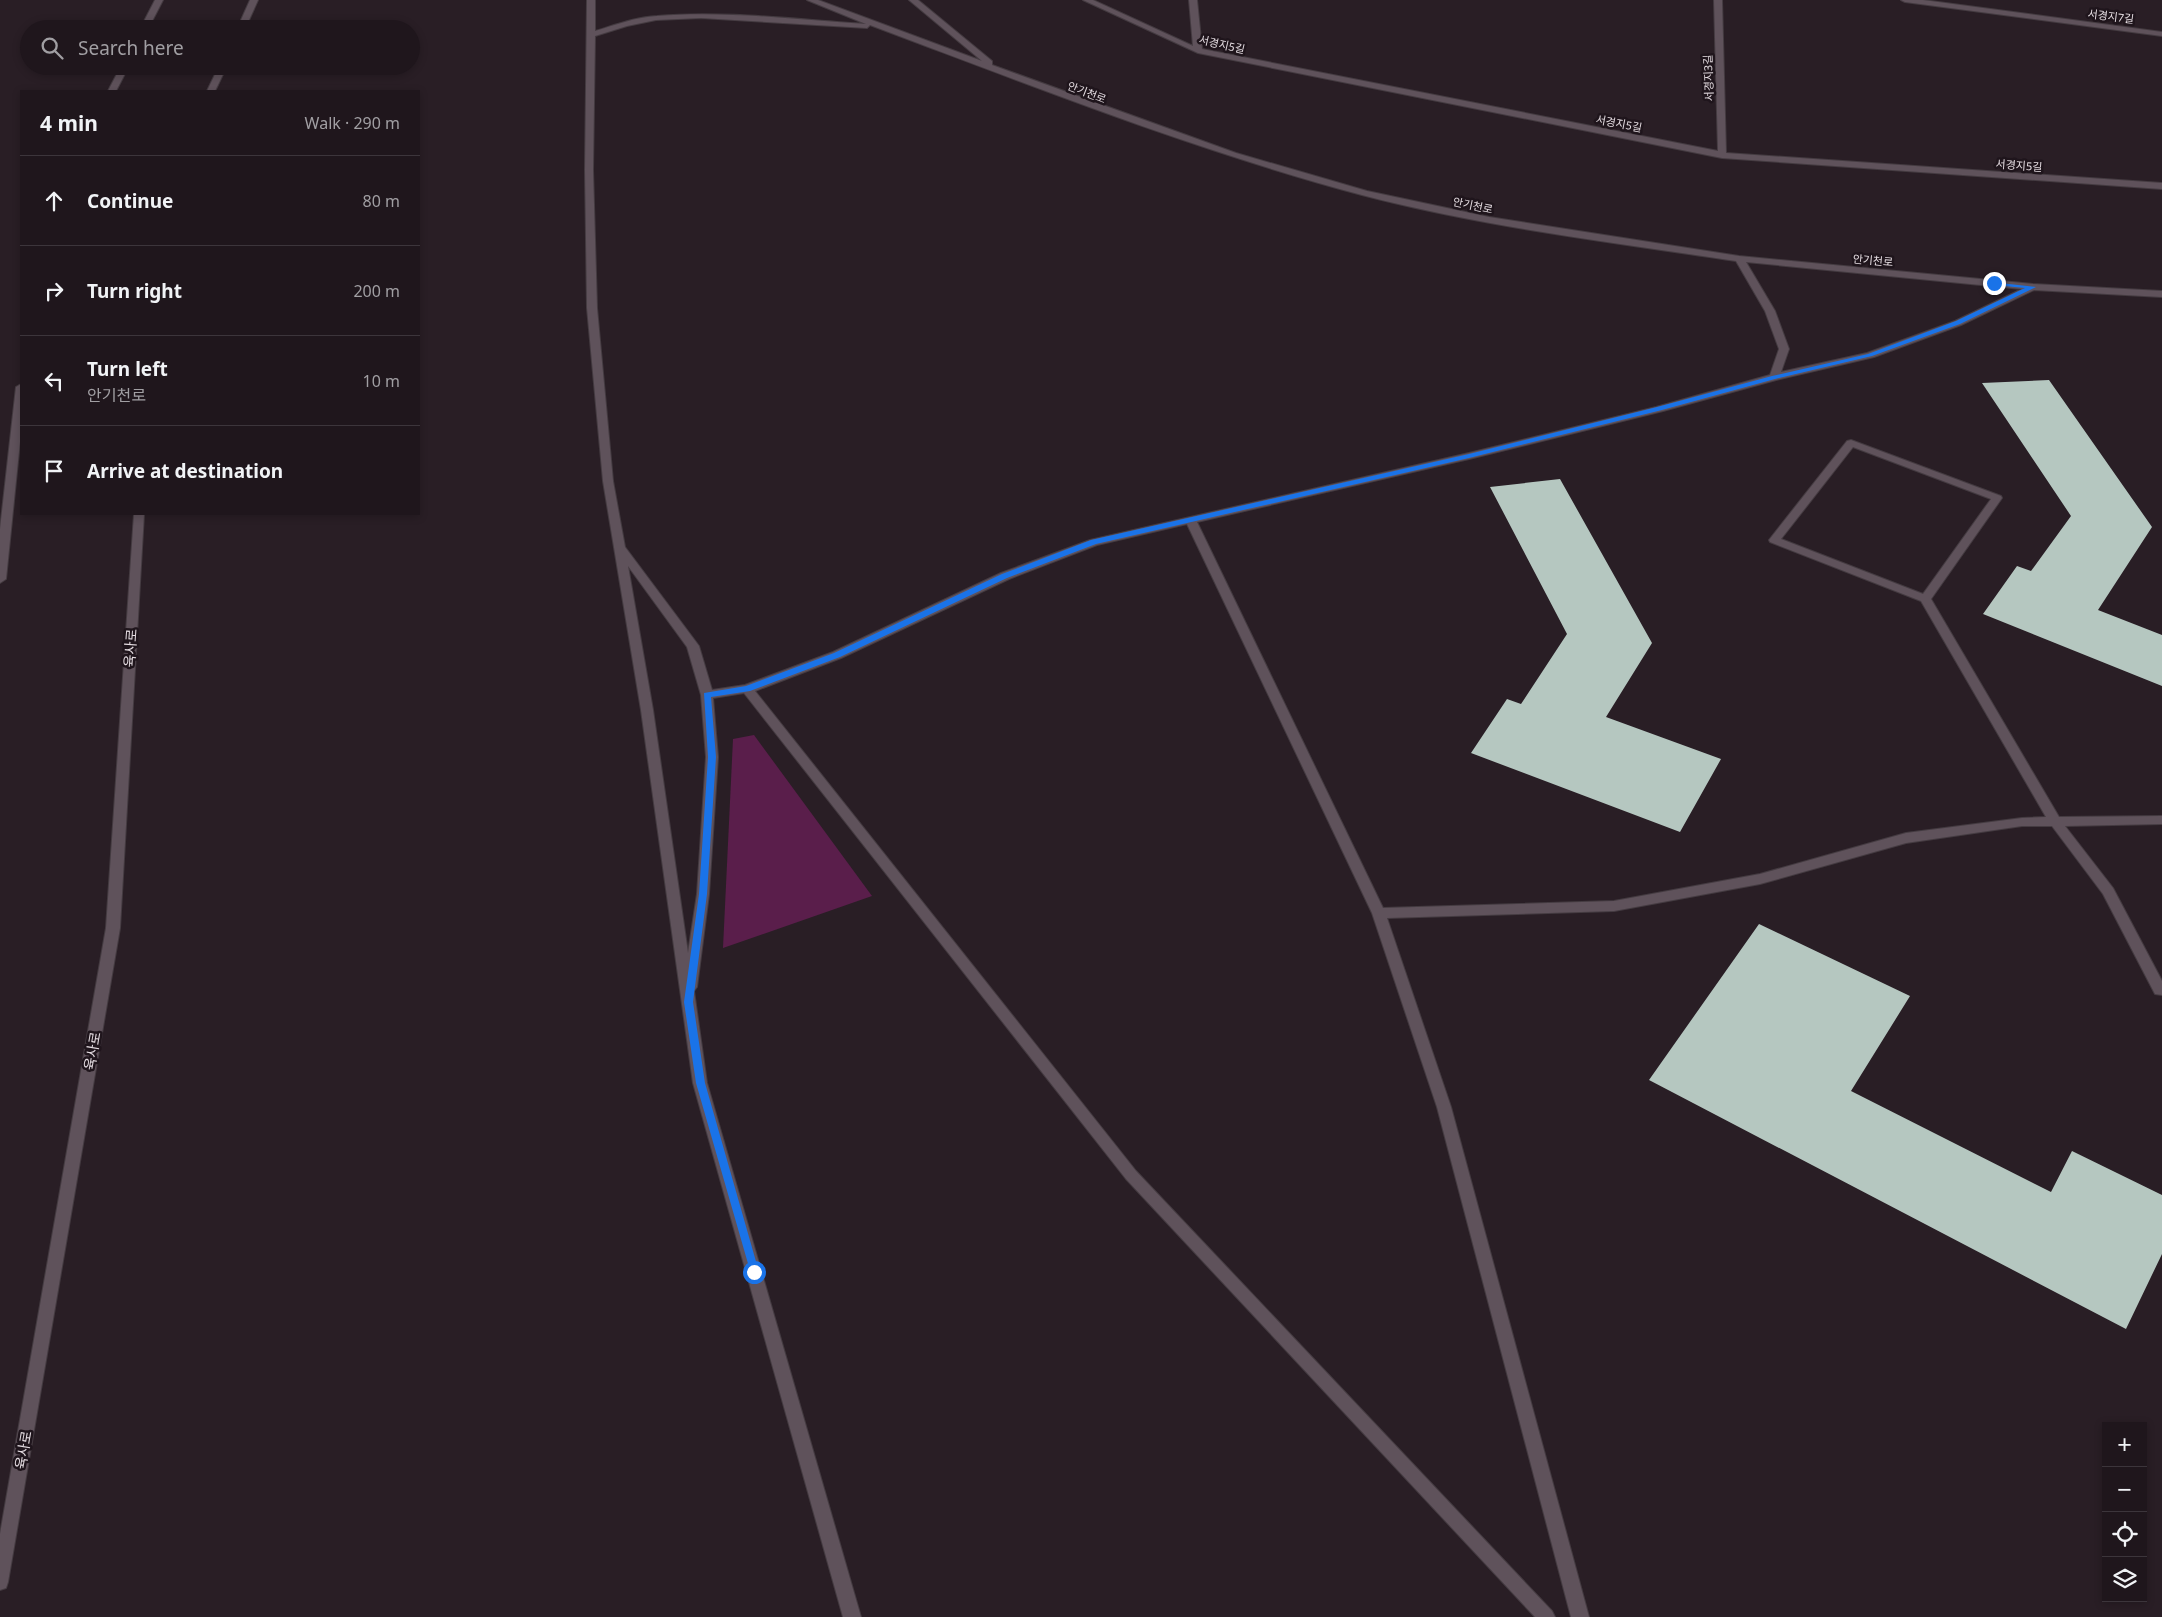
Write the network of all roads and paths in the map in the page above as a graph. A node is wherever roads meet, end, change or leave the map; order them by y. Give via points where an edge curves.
1 (159, 0) edge
2 (254, 0) edge
3 (592, 0) edge
4 (811, 0) edge
5 (913, 0) edge
6 (1087, 0) edge
7 (1193, 0) edge
8 (1718, 0) edge
9 (1905, 0) edge
10 (1938, 2) edge
11 (149, 20) edge
12 (245, 20) edge
13 (880, 26) junction
14 (2162, 34) edge
15 (590, 35) junction
16 (1198, 52) junction
17 (997, 70) junction
18 (120, 75) edge
19 (219, 75) edge
20 (113, 90) edge
21 (211, 90) edge
22 (1722, 155) junction
23 (2162, 186) edge
24 (1738, 259) junction
25 (2033, 287) junction
26 (2162, 294) edge
27 (1774, 378) junction
28 (20, 396) edge
29 (139, 515) edge
30 (1191, 521) junction
31 (620, 548) junction
32 (0, 579) edge
33 (1924, 599) junction
34 (747, 689) junction
35 (707, 695) junction
36 (2054, 820) junction
37 (2162, 820) edge
38 (1379, 913) junction
39 (2160, 990) dead end
40 (688, 1002) junction
41 (0, 1582) edge
42 (852, 1617) edge
43 (1546, 1617) edge
44 (1580, 1617) edge

1 - 11 street
2 - 12 street
3 - 15 street
4 - 13 street, 안기천로
5 - 17 street
6 - 16 street, 서경지5길
7 - 16 street
8 - 22 street, 서경지3길
9 - 10 street, 서경지7길
10 - 14 street, 서경지7길
13 - 15 street via 701,16 656,18
13 - 17 street, 안기천로
15 - 31 street via 592,308 608,480
16 - 22 street, 서경지5길
17 - 24 street, 안기천로 via 1233,155 1365,193 1489,220
18 - 20 street
19 - 21 street
22 - 23 street, 서경지5길
24 - 25 street, 안기천로
24 - 27 street via 1770,311 1784,349
25 - 26 street, 안기천로
25 - 27 street via 1958,323 1870,355
27 - 30 street via 1488,451
28 - 32 street
29 - 41 street, 육사로 via 113,928
30 - 34 street via 1094,542 1004,576 837,655
30 - 38 street
31 - 35 street via 693,646
31 - 40 street via 647,710
33 - 33 street via 1997,498 1851,443 1774,540
33 - 36 street
34 - 35 street
34 - 43 street via 1131,1175
35 - 40 street via 712,757 703,894
36 - 37 street
36 - 38 street via 1906,838 1760,879 1614,906
36 - 39 street via 2108,891
38 - 44 street via 1444,1107
40 - 42 street via 700,1083

